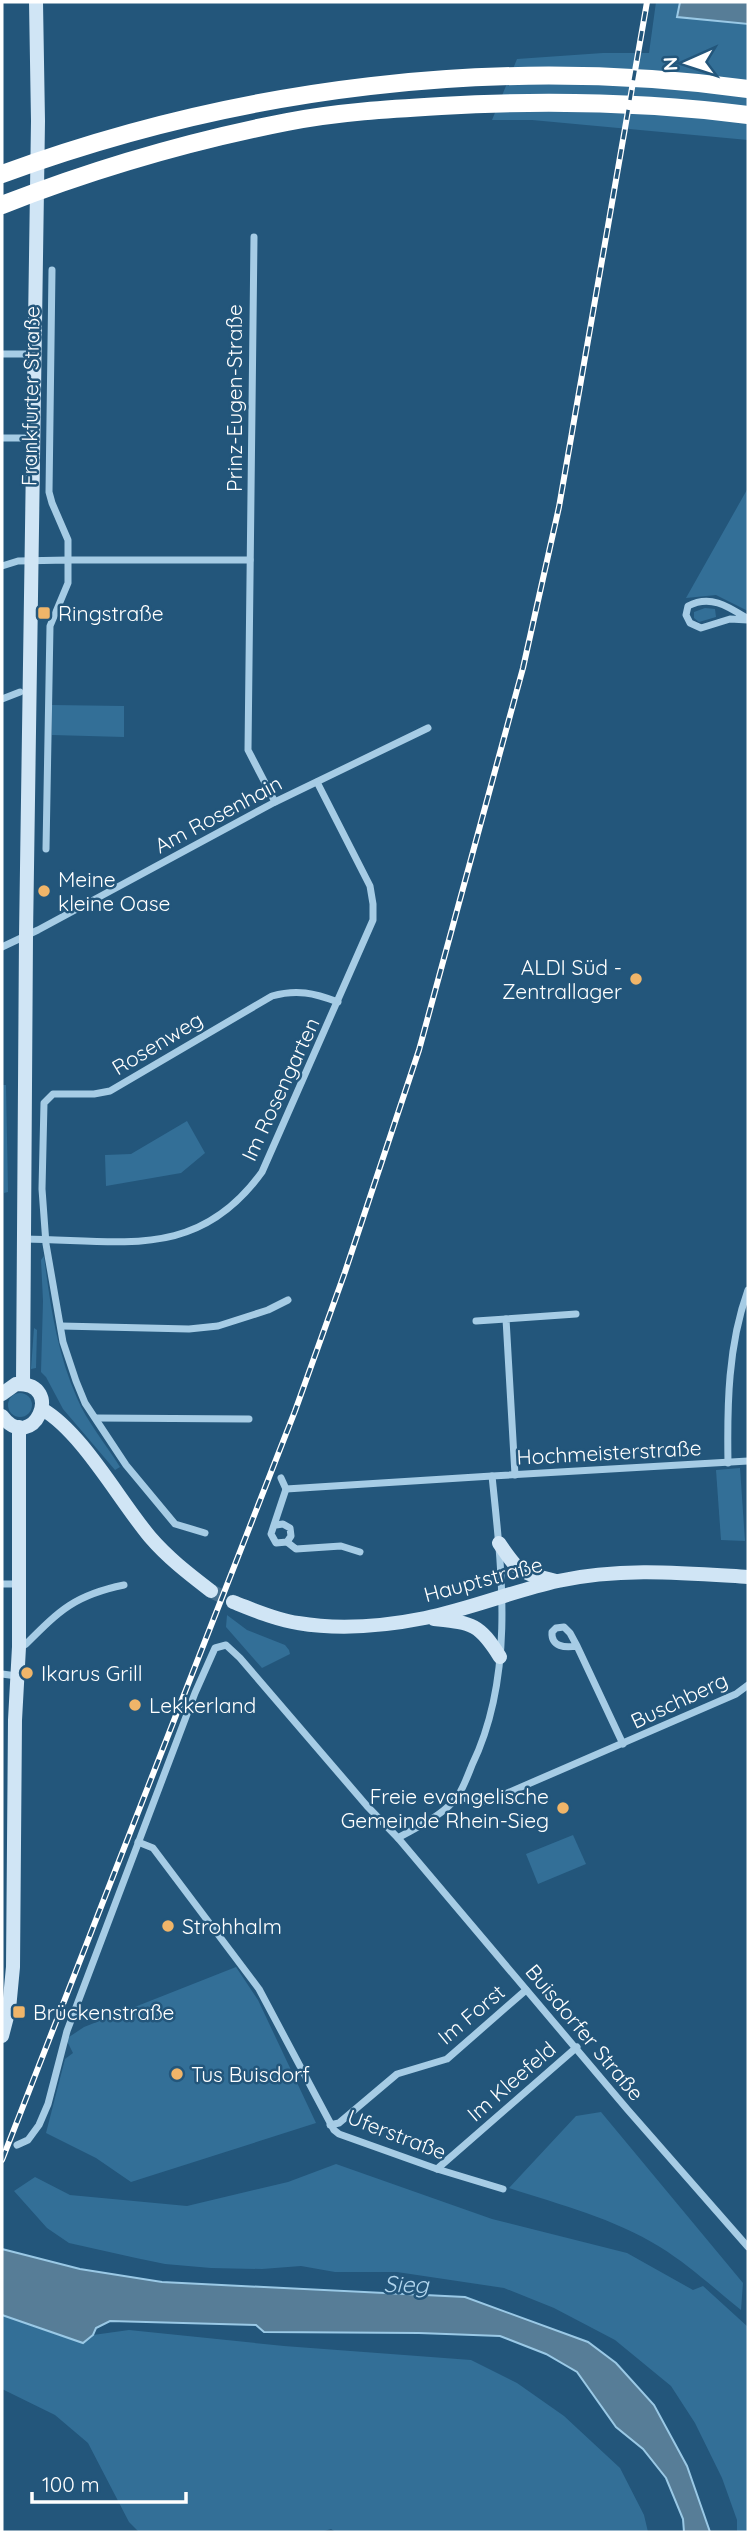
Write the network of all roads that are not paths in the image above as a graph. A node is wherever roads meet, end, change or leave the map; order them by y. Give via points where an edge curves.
1 (36, 2) edge
2 (748, 89) edge
3 (748, 115) edge
4 (10, 171) edge
5 (10, 202) edge
6 (254, 237) dead end
7 (52, 270) dead end
8 (2, 354) edge
9 (34, 354) junction
10 (2, 438) edge
11 (34, 438) junction
12 (250, 559) junction
13 (33, 560) junction
14 (68, 560) junction
15 (2, 566) edge
16 (748, 619) edge
17 (20, 692) dead end
18 (2, 699) edge
19 (428, 728) dead end
20 (317, 782) junction
21 (275, 802) junction
22 (46, 849) dead end
23 (26, 936) junction
24 (2, 947) edge
25 (338, 1002) junction
26 (25, 1239) junction
27 (46, 1239) junction
28 (748, 1290) edge
29 (288, 1300) dead end
30 (576, 1314) dead end
31 (506, 1319) junction
32 (476, 1321) dead end
33 (61, 1326) junction
34 (23, 1383) junction
35 (2, 1394) edge
36 (42, 1409) junction
37 (2, 1416) edge
38 (96, 1418) junction
39 (249, 1419) dead end
40 (19, 1427) junction
41 (748, 1461) edge
42 (728, 1462) junction
43 (515, 1475) junction
44 (492, 1476) junction
45 (281, 1478) dead end
46 (286, 1489) junction
47 (275, 1525) junction
48 (205, 1533) dead end
49 (287, 1542) junction
50 (499, 1543) junction
51 (360, 1552) dead end
52 (748, 1577) edge
53 (557, 1581) junction
54 (2, 1584) edge
55 (18, 1584) junction
56 (124, 1586) dead end
57 (211, 1591) tunnel mouth
58 (501, 1597) junction
59 (233, 1602) tunnel mouth
60 (426, 1618) junction
61 (577, 1646) dead end
62 (19, 1647) junction
63 (500, 1657) junction
64 (2, 1674) edge
65 (18, 1676) junction
66 (748, 1685) edge
67 (623, 1744) junction
68 (458, 1795) junction
69 (398, 1838) junction
70 (138, 1842) junction
71 (526, 1990) junction
72 (2, 2036) edge
73 (577, 2047) junction
74 (330, 2125) junction
75 (17, 2145) dead end
76 (437, 2169) junction
77 (503, 2189) dead end
78 (748, 2247) edge

1 - 9 main road, Frankfurter Straße
2 - 4 highway via 618,77 388,84 191,116
3 - 5 highway via 614,103 485,103 339,114 197,142
6 - 12 street, Prinz-Eugen-Straße
7 - 14 street, Frankfurter Straße via 49,492 68,540
8 - 9 street
9 - 11 main road, Frankfurter Straße
10 - 11 street
11 - 13 main road, Frankfurter Straße
12 - 14 street
12 - 21 street, Prinz-Eugen-Straße via 248,750
13 - 14 street
13 - 15 street
13 - 23 main road, Frankfurter Straße
14 - 22 street, Frankfurter Straße via 68,583 50,626
16 - 16 street via 712,601 688,606 686,615 701,628
17 - 18 street
19 - 20 street, Am Rosenhain
20 - 21 street, Am Rosenhain
20 - 25 street, Im Rosengarten via 370,887 373,904 369,931
21 - 23 street, Am Rosenhain
23 - 24 street, Am Rosenhain
23 - 26 main road, Frankfurter Straße
25 - 27 street, Im Rosengarten via 262,1172 223,1214 204,1226 162,1239
25 - 27 street, Rosenweg via 306,992 272,996 110,1091 48,1097 44,1102
26 - 27 street, Im Rosengarten
26 - 34 main road, Frankfurter Straße
27 - 33 street, Rosenweg
28 - 42 street, Hochmeisterstraße via 731,1365
29 - 33 street via 218,1326
30 - 31 street
31 - 32 street
31 - 43 street
33 - 38 street, Rosenweg via 76,1381
34 - 35 main road
34 - 36 main road via 36,1389
36 - 40 main road via 37,1420
36 - 57 main road via 76,1438 151,1538
37 - 40 main road
38 - 39 street
38 - 48 street, Rosenweg via 126,1465 175,1524
40 - 55 main road
41 - 42 street, Hochmeisterstraße
42 - 43 street, Hochmeisterstraße
43 - 44 street, Hochmeisterstraße
44 - 46 street, Hochmeisterstraße
44 - 50 street, Hochmeisterstraße
45 - 46 street
46 - 47 street
47 - 49 street via 290,1528
47 - 49 street via 272,1539 279,1544
49 - 51 street via 296,1549 341,1546
50 - 53 main road via 516,1568
50 - 58 street, Hochmeisterstraße
52 - 53 main road, Hauptstraße via 650,1570
53 - 58 main road, Hauptstraße
54 - 55 street
55 - 62 main road
56 - 62 street via 78,1598
58 - 60 main road, Hauptstraße
58 - 63 street
59 - 60 main road, Hauptstraße via 298,1623 363,1625
60 - 63 main road via 475,1627 488,1637
61 - 67 street, Buschberg
62 - 65 main road
63 - 68 street via 488,1730
64 - 65 street
65 - 72 main road via 13,1967
66 - 67 street, Buschberg
67 - 68 street, Buschberg via 489,1801
68 - 69 street via 440,1813
69 - 70 street, Buisdorfer Straße via 226,1646 215,1648 205,1668
69 - 71 street, Buisdorfer Straße
70 - 74 street, Uferstraße via 152,1848 258,1989
70 - 75 street via 67,2031 48,2104 28,2140
71 - 73 street, Buisdorfer Straße
71 - 74 street, Im Forst via 447,2059 397,2074 339,2123
73 - 76 street, Im Kleefeld
73 - 78 street, Buisdorfer Straße
74 - 76 street, Uferstraße via 339,2134
76 - 77 street, Uferstraße

